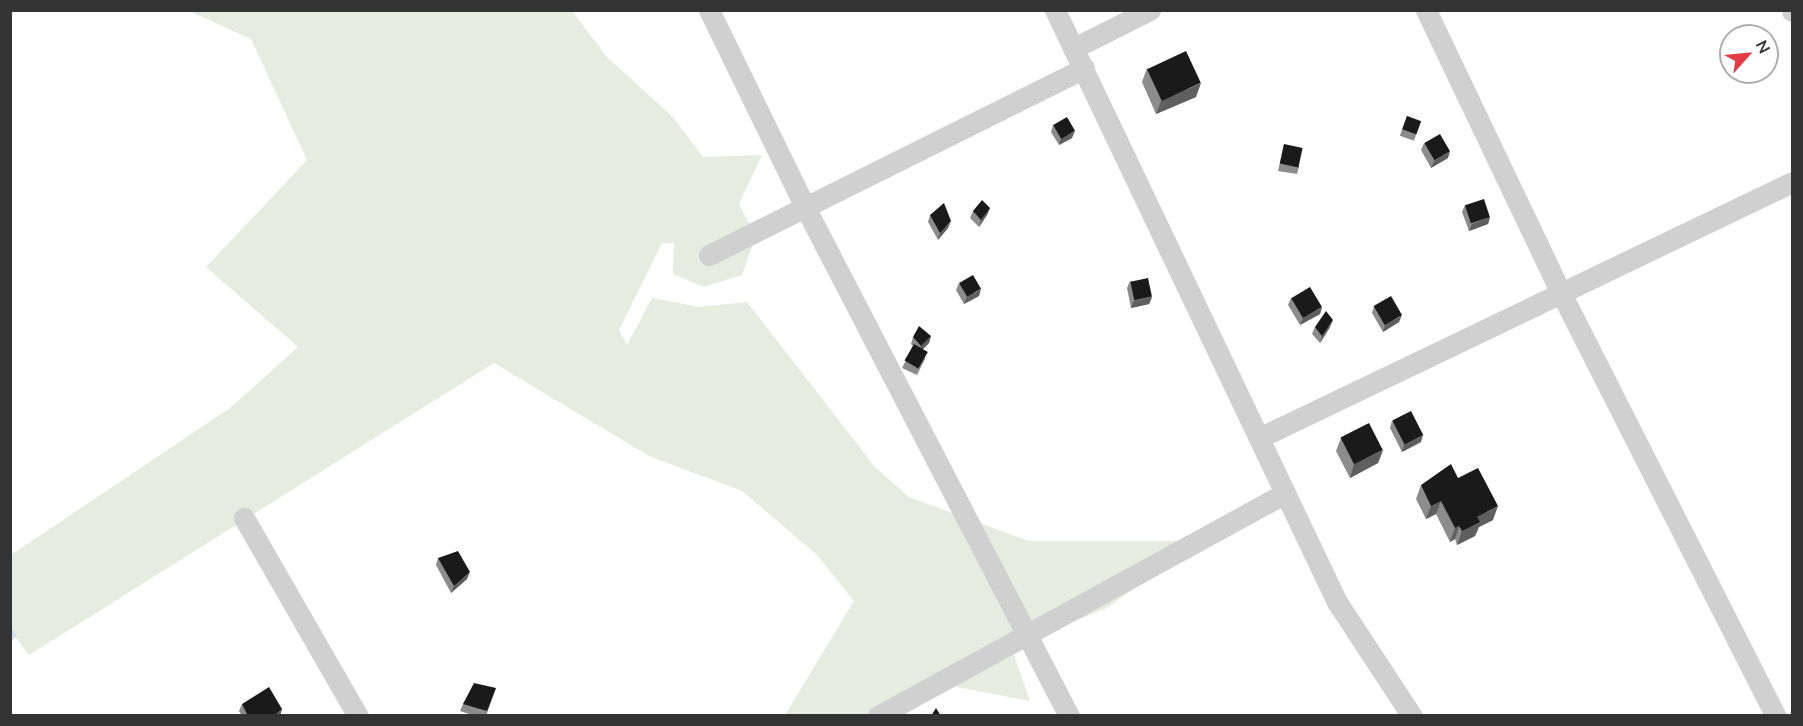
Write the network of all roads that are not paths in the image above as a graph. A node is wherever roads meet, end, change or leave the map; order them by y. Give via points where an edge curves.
1 (709, 10) edge
2 (1055, 10) edge
3 (1150, 10) edge
4 (1426, 10) edge
5 (1074, 48) junction
6 (1083, 68) junction
7 (1792, 182) edge
8 (805, 207) junction
9 (709, 255) dead end
10 (1561, 293) junction
11 (1259, 438) junction
12 (1285, 493) junction
13 (244, 518) dead end
14 (1024, 634) junction
15 (358, 716) edge
16 (878, 716) edge
17 (1069, 716) edge
18 (1412, 716) edge
19 (1776, 716) edge

1 - 8 street
2 - 5 street
3 - 5 street
4 - 10 street
5 - 6 street
6 - 8 street
6 - 11 street
7 - 10 street
8 - 9 street
8 - 14 street
10 - 11 street
10 - 19 street
11 - 12 street
12 - 14 street
12 - 18 street via 1337,602
13 - 15 street
14 - 16 street
14 - 17 street

